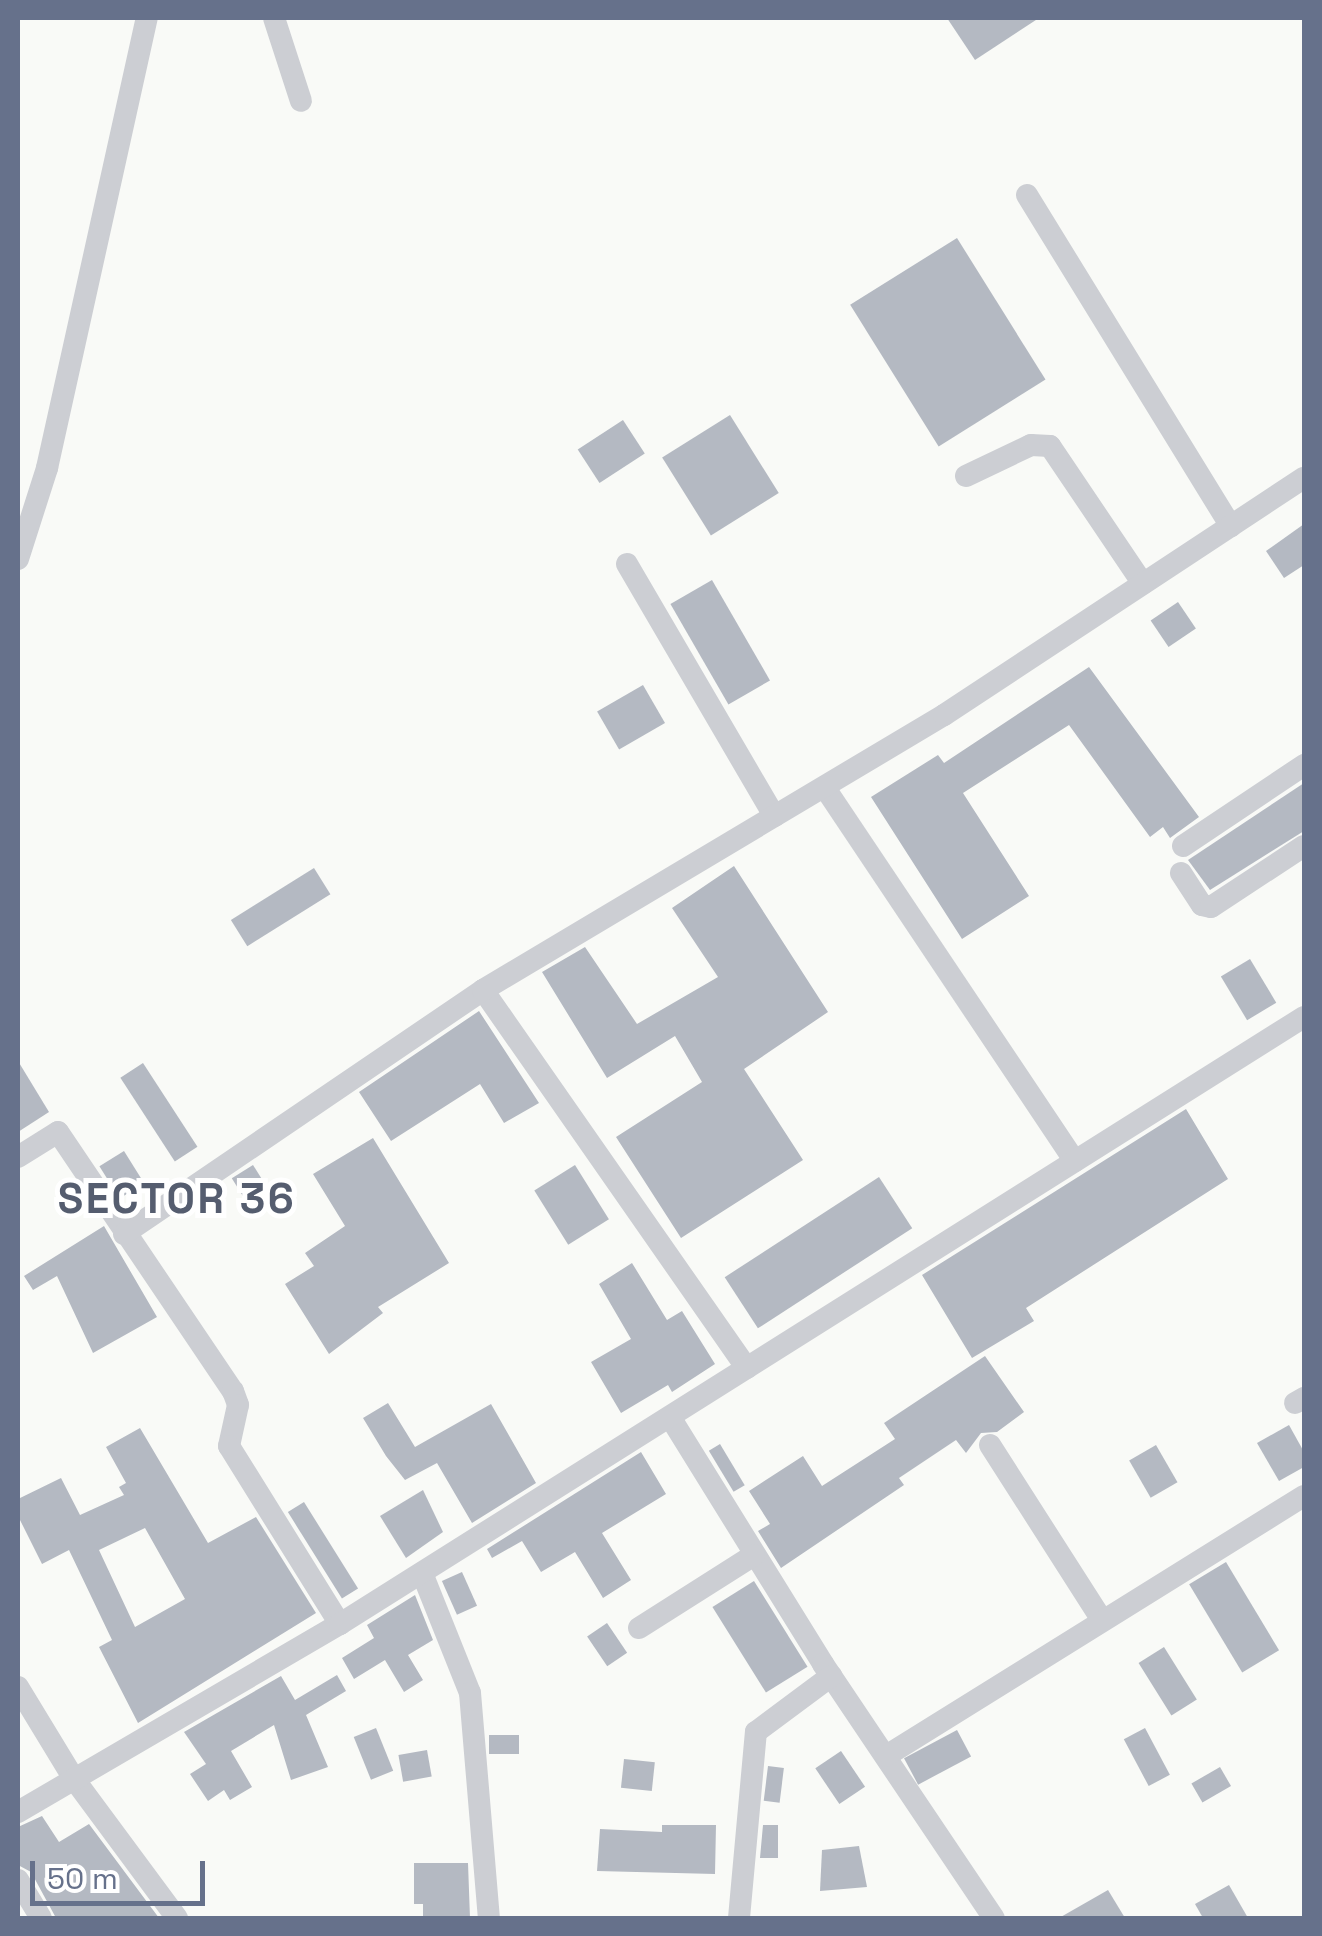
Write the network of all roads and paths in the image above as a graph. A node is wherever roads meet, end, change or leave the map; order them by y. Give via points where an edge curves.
1 (147, 18) edge
2 (274, 18) edge
3 (302, 102) dead end
4 (1028, 195) dead end
5 (966, 476) dead end
6 (1304, 478) edge
7 (1232, 526) junction
8 (18, 560) edge
9 (626, 564) dead end
10 (1144, 584) junction
11 (1304, 765) edge
12 (825, 788) junction
13 (774, 816) junction
14 (1184, 846) dead end
15 (1304, 846) edge
16 (1181, 873) dead end
17 (483, 990) junction
18 (1304, 1017) edge
19 (18, 1156) edge
20 (1075, 1161) junction
21 (124, 1234) junction
22 (747, 1368) junction
23 (670, 1417) junction
24 (990, 1445) dead end
25 (1304, 1496) edge
26 (754, 1555) junction
27 (422, 1573) junction
28 (1102, 1620) junction
29 (340, 1624) junction
30 (639, 1628) dead end
31 (832, 1676) junction
32 (18, 1688) edge
33 (886, 1756) junction
34 (74, 1779) junction
35 (18, 1812) edge
36 (18, 1880) edge
37 (41, 1918) edge
38 (177, 1918) edge
39 (490, 1918) edge
40 (738, 1918) edge
41 (994, 1918) edge

1 - 8 street via 46,468
2 - 3 street
4 - 7 street
5 - 10 street via 1031,445 1050,446
6 - 7 street
7 - 10 street
9 - 13 street
10 - 12 street
11 - 14 street
12 - 13 street
12 - 20 street
13 - 17 street
15 - 16 street via 1212,906 1202,905
17 - 21 street
17 - 22 street
18 - 20 street
19 - 21 street via 58,1132
20 - 22 street
21 - 29 street via 233,1392 238,1404 229,1446
22 - 23 street
23 - 26 street
23 - 27 street
24 - 28 street
25 - 28 street
26 - 30 street
26 - 31 street
27 - 29 street
27 - 39 street via 470,1693
28 - 33 street
29 - 34 street
31 - 33 street
31 - 40 street via 756,1732
32 - 34 street
33 - 41 street
34 - 35 street
34 - 38 street
36 - 37 street

